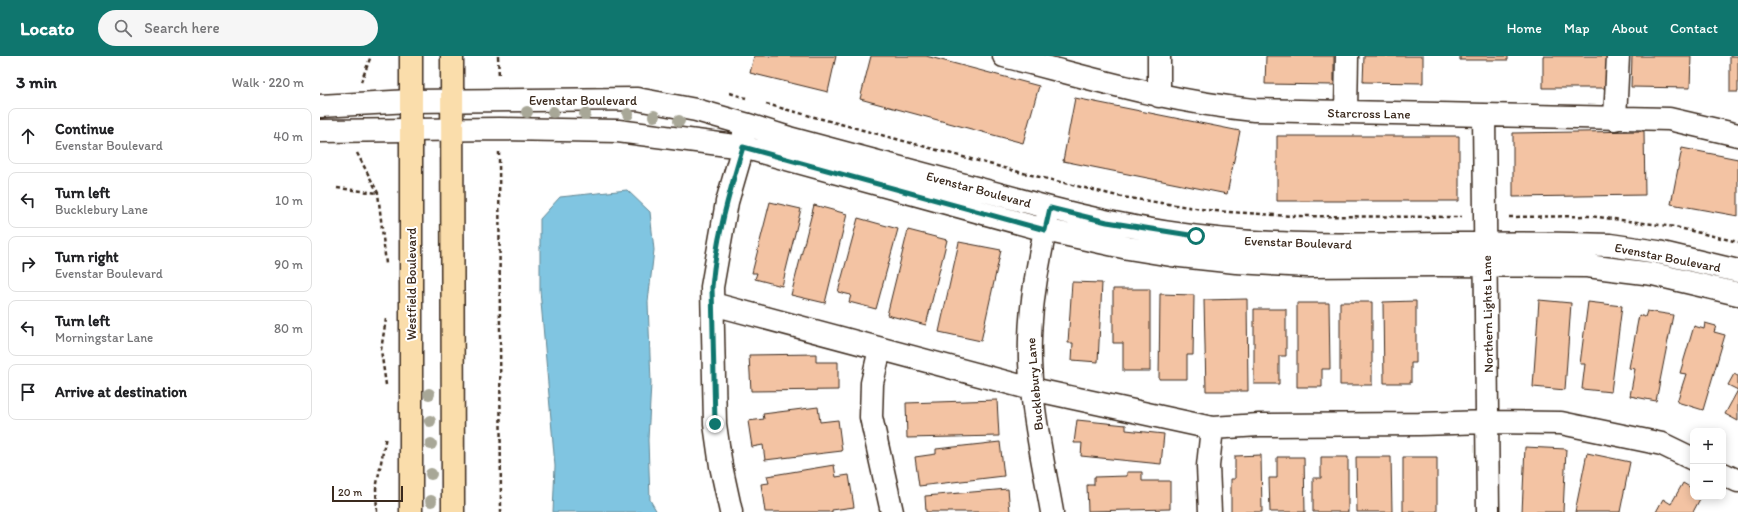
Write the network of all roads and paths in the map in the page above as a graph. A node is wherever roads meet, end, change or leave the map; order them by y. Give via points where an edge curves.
1 (371, 56) edge
2 (411, 56) edge
3 (452, 56) edge
4 (498, 56) edge
5 (1004, 56) edge
6 (1159, 56) edge
7 (1347, 56) edge
8 (1618, 56) edge
9 (498, 77) junction
10 (506, 77) dead end
11 (729, 93) dead end
12 (1159, 96) junction
13 (748, 99) dead end
14 (499, 100) junction
15 (410, 101) junction
16 (453, 101) junction
17 (760, 103) dead end
18 (354, 105) junction
19 (320, 106) edge
20 (1346, 112) junction
21 (1484, 115) junction
22 (1615, 119) junction
23 (745, 124) junction
24 (411, 130) junction
25 (453, 130) junction
26 (498, 130) junction
27 (320, 131) edge
28 (355, 131) junction
29 (1738, 135) edge
30 (743, 147) junction
31 (337, 188) dead end
32 (378, 193) junction
33 (1050, 208) junction
34 (1486, 217) junction
35 (1045, 230) junction
36 (1738, 242) edge
37 (1486, 243) junction
38 (1486, 265) junction
39 (387, 270) dead end
40 (1738, 271) edge
41 (1738, 294) edge
42 (713, 304) junction
43 (388, 313) dead end
44 (880, 349) junction
45 (1032, 389) junction
46 (387, 393) dead end
47 (1488, 422) junction
48 (1212, 428) junction
49 (387, 429) dead end
50 (1690, 458) edge
51 (1726, 475) edge
52 (1738, 481) edge
53 (377, 512) edge
54 (411, 512) edge
55 (453, 512) edge
56 (501, 512) edge
57 (731, 512) edge
58 (892, 512) edge
59 (1052, 512) edge
60 (1210, 512) edge
61 (1488, 512) edge

1 - 18 path
2 - 15 main road, Westfield Boulevard
3 - 16 main road
4 - 9 path
5 - 12 street, Starcross Lane
6 - 12 street
7 - 20 street
8 - 22 street
9 - 10 path
9 - 14 path
11 - 13 path
12 - 20 street, Starcross Lane via 1254,110
14 - 16 street, Evenstar Boulevard
14 - 23 street, Evenstar Boulevard via 637,99 696,110
15 - 16 street, Evenstar Boulevard
15 - 18 street, Evenstar Boulevard
15 - 24 main road, Westfield Boulevard
16 - 25 main road
17 - 34 path via 1095,191 1143,200 1222,211 1291,216
18 - 19 street, Evenstar Boulevard
20 - 21 street, Starcross Lane
21 - 22 street, Starcross Lane
21 - 34 street, Northern Lights Lane
22 - 29 street, Starcross Lane via 1669,119
23 - 30 street
23 - 33 street, Evenstar Boulevard
24 - 25 street, Evenstar Boulevard
24 - 28 street, Evenstar Boulevard
24 - 54 main road, Westfield Boulevard
25 - 26 street, Evenstar Boulevard
25 - 55 main road
26 - 30 street, Evenstar Boulevard via 618,131
26 - 56 path
27 - 28 street, Evenstar Boulevard
28 - 32 path via 355,148
30 - 35 street, Evenstar Boulevard
30 - 42 street via 727,202 716,257 712,287
31 - 32 path
32 - 39 path
33 - 35 street, Bucklebury Lane
33 - 37 street, Evenstar Boulevard via 1135,227 1236,241 1306,244
34 - 36 path via 1590,216 1675,227
34 - 37 street, Northern Lights Lane
35 - 38 street, Evenstar Boulevard via 1128,248 1230,262 1307,266
35 - 45 street, Bucklebury Lane via 1032,307
37 - 38 street, Northern Lights Lane
37 - 40 street, Evenstar Boulevard via 1610,245 1658,252
38 - 41 street, Evenstar Boulevard via 1587,266 1672,278
38 - 47 street, Northern Lights Lane
42 - 44 street
42 - 57 street via 715,424
43 - 46 path via 381,350
44 - 45 street
44 - 58 street via 872,383 871,417
45 - 48 street
45 - 59 street, Bucklebury Lane
47 - 48 street
47 - 50 street via 1561,423 1662,444
47 - 61 street, Northern Lights Lane
48 - 60 street via 1208,466
49 - 53 path via 376,489
51 - 52 street

